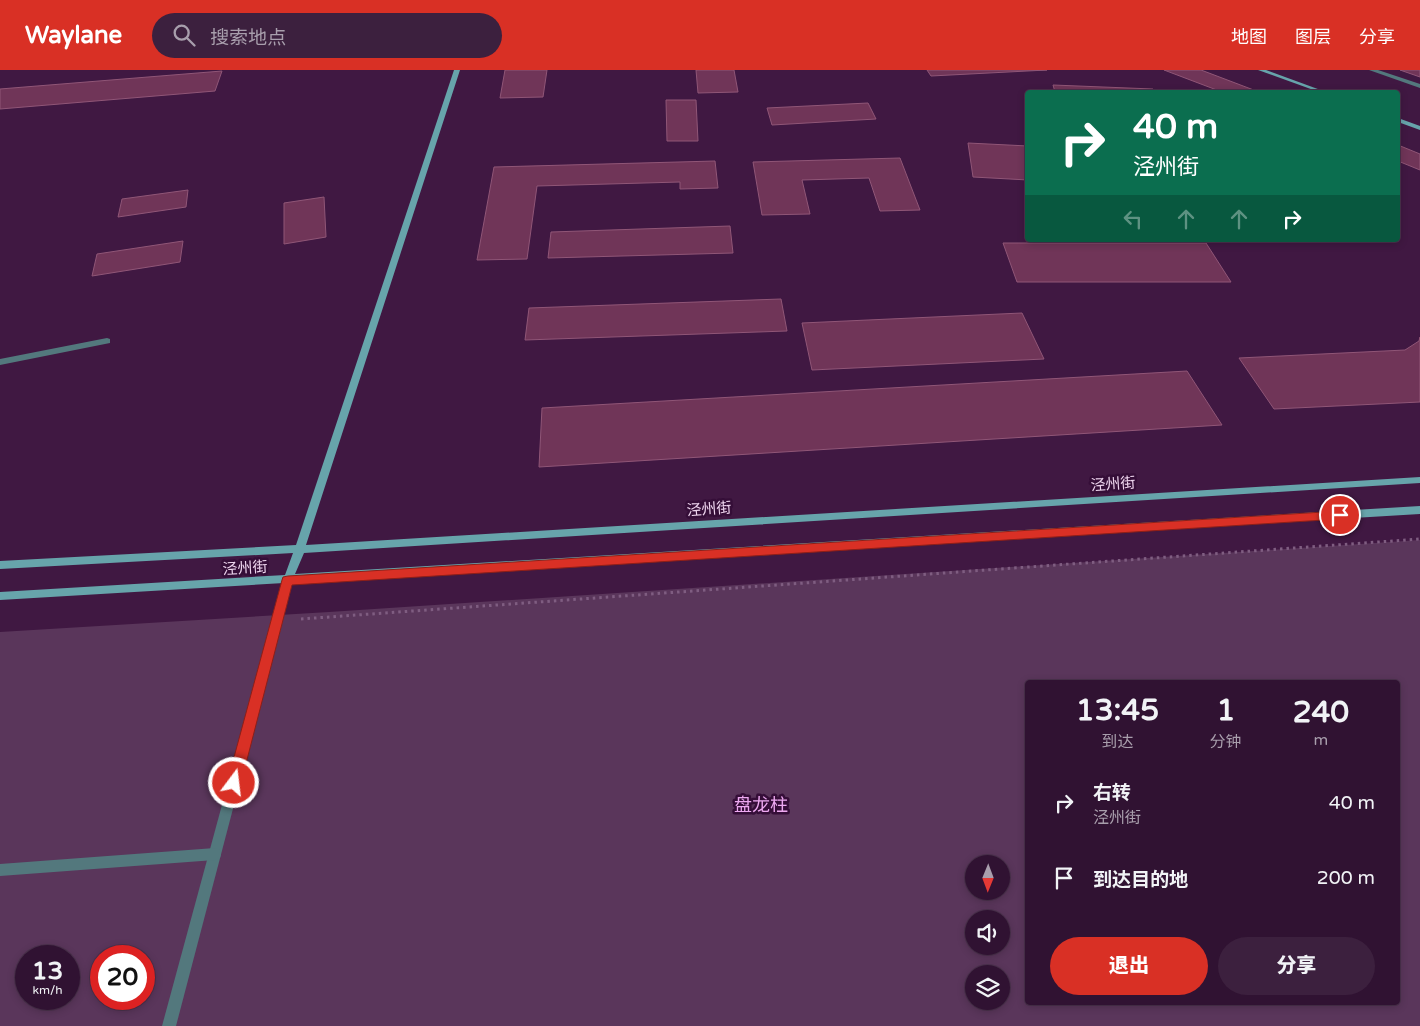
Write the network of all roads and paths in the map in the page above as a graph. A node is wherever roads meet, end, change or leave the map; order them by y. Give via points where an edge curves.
1 (457, 70) edge
2 (1261, 70) edge
3 (1372, 70) edge
4 (1420, 86) edge
5 (1317, 90) edge
6 (1400, 121) edge
7 (1420, 128) edge
8 (107, 341) dead end
9 (0, 362) edge
10 (1420, 480) edge
11 (1420, 510) edge
12 (1420, 539) edge
13 (300, 549) junction
14 (0, 565) edge
15 (288, 580) junction
16 (0, 596) edge
17 (277, 621) junction
18 (214, 854) junction
19 (0, 870) edge
20 (169, 1026) edge

1 - 13 main road
2 - 5 main road
3 - 4 street
6 - 7 main road
8 - 9 street
10 - 13 main road, 泾州街
11 - 15 main road, 泾州街
12 - 17 path
13 - 14 main road, 泾州街
13 - 15 main road
15 - 16 main road, 泾州街
15 - 17 street
17 - 18 street
18 - 19 street
18 - 20 street

